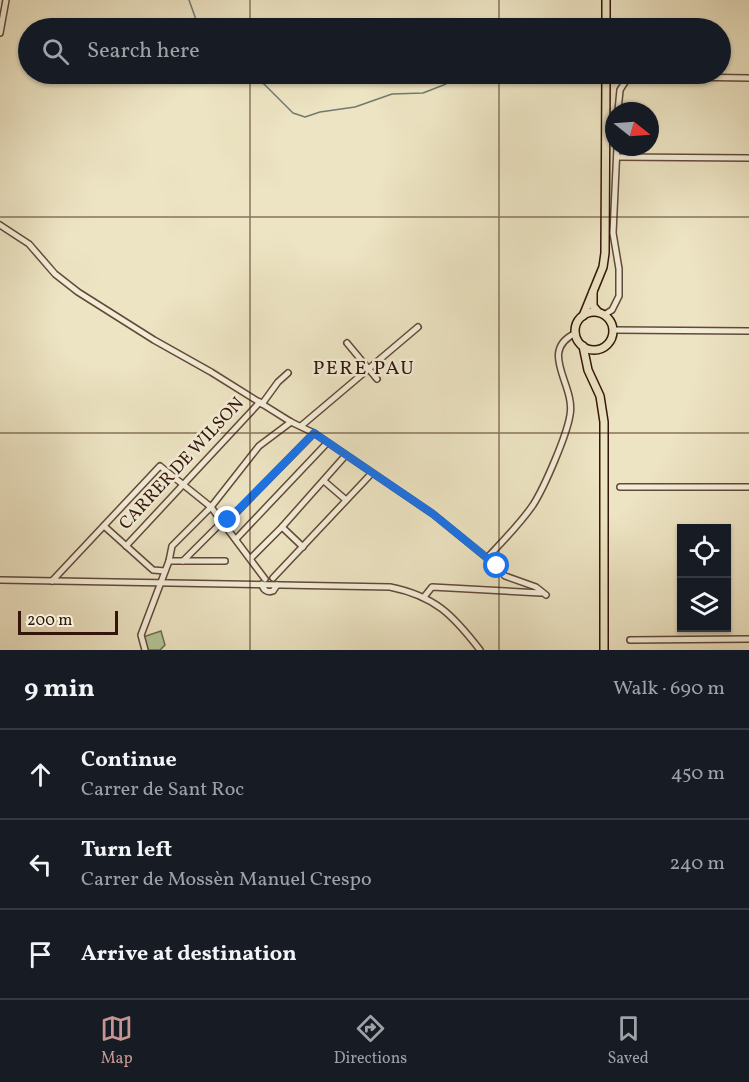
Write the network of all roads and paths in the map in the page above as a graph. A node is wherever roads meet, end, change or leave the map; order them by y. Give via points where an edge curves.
1 (6, 0) edge
2 (606, 0) edge
3 (606, 18) edge
4 (0, 33) edge
5 (731, 77) edge
6 (749, 78) edge
7 (606, 84) edge
8 (624, 84) edge
9 (619, 102) edge
10 (617, 157) joint
11 (749, 158) edge
12 (0, 225) edge
13 (593, 290) junction
14 (601, 314) junction
15 (583, 316) junction
16 (418, 327) dead end
17 (613, 330) junction
18 (749, 331) edge
19 (576, 333) junction
20 (347, 344) dead end
21 (583, 346) junction
22 (597, 349) junction
23 (369, 369) junction
24 (288, 373) dead end
25 (377, 379) dead end
26 (593, 380) junction
27 (261, 403) junction
28 (291, 422) junction
29 (302, 426) junction
30 (314, 433) junction
31 (327, 443) junction
32 (345, 456) junction
33 (371, 474) junction
34 (324, 481) junction
35 (184, 484) junction
36 (620, 487) dead end
37 (749, 487) edge
38 (346, 500) junction
39 (211, 507) junction
40 (223, 523) junction
41 (104, 526) junction
42 (282, 527) junction
43 (236, 540) junction
44 (126, 546) junction
45 (303, 547) junction
46 (251, 558) junction
47 (487, 558) junction
48 (169, 561) junction
49 (183, 561) junction
50 (225, 561) dead end
51 (165, 571) junction
52 (273, 578) junction
53 (0, 580) edge
54 (52, 581) junction
55 (263, 581) junction
56 (161, 583) junction
57 (277, 585) junction
58 (424, 597) junction
59 (749, 639) edge
60 (630, 640) dead end
61 (145, 650) edge
62 (480, 650) edge
63 (604, 650) edge

1 - 4 street
2 - 3 main road
5 - 6 street
7 - 13 main road via 605,253
8 - 9 street
10 - 11 street
10 - 14 street via 613,233 619,296 612,309
12 - 27 street via 29,244 55,274 78,292
13 - 14 main road via 593,306
13 - 15 main road
14 - 15 main road
14 - 17 main road
15 - 19 main road
16 - 23 street
17 - 18 street
17 - 22 main road via 610,340
19 - 21 main road
19 - 47 street via 561,344 557,355 571,400 568,425 533,504
20 - 23 street
21 - 22 main road
21 - 26 main road
22 - 26 main road via 590,360
23 - 25 street
23 - 29 street
24 - 27 street, CARRER DE WILSON
26 - 63 main road via 604,422
27 - 28 street
27 - 35 street, CARRER DE WILSON
28 - 29 street
28 - 39 street via 259,446
29 - 30 street
30 - 31 street
30 - 40 street
31 - 32 street
31 - 43 street
32 - 33 street
32 - 34 street
33 - 38 street
33 - 47 street via 433,514
34 - 38 street
34 - 42 street
35 - 39 street
35 - 41 street via 160,466
35 - 44 street, CARRER DE WILSON
36 - 37 street
38 - 45 street
39 - 40 street
39 - 48 street via 172,546
40 - 43 street
40 - 49 street
41 - 44 street
41 - 54 street
42 - 45 street
42 - 46 street
43 - 46 street
44 - 51 street via 153,570
45 - 52 street
46 - 55 street
47 - 58 street via 505,576 536,586 546,594 432,587
48 - 49 street
48 - 51 street
49 - 50 street
51 - 56 street
52 - 55 street
52 - 57 street
53 - 54 street
54 - 56 street
55 - 56 street
55 - 57 street via 268,592
56 - 61 street via 141,635
57 - 58 street via 390,587
58 - 62 street via 451,615
59 - 60 street

